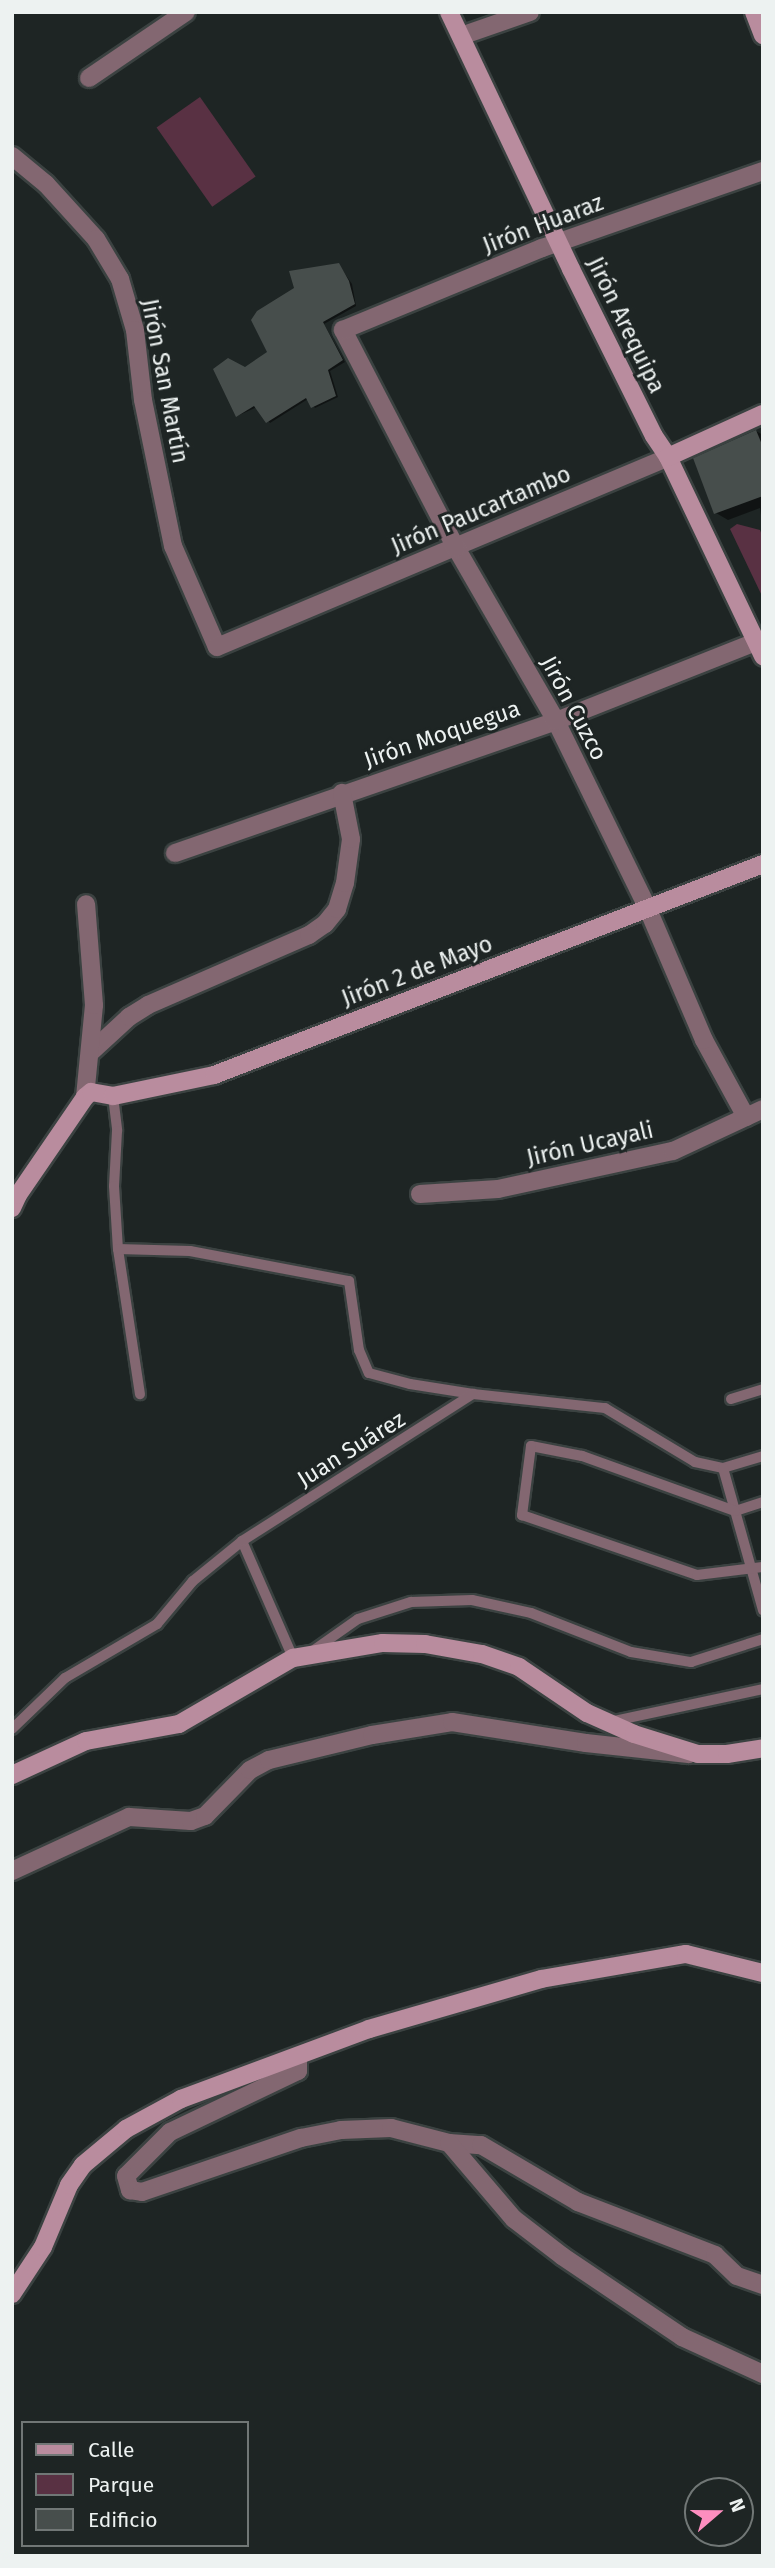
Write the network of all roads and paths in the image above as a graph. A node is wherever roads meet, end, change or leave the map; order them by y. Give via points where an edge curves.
1 (186, 12) edge
2 (449, 12) edge
3 (530, 12) edge
4 (754, 12) edge
5 (763, 35) edge
6 (461, 36) junction
7 (89, 78) dead end
8 (12, 156) edge
9 (763, 171) edge
10 (560, 242) junction
11 (342, 330) joint
12 (763, 414) edge
13 (668, 457) junction
14 (456, 548) junction
15 (217, 646) joint
16 (760, 647) edge
17 (556, 721) junction
18 (342, 793) junction
19 (175, 853) dead end
20 (763, 864) edge
21 (86, 904) dead end
22 (647, 907) junction
23 (90, 1053) junction
24 (113, 1096) junction
25 (85, 1097) junction
26 (763, 1109) edge
27 (746, 1117) junction
28 (420, 1194) dead end
29 (14, 1198) edge
30 (118, 1249) junction
31 (763, 1389) edge
32 (140, 1394) dead end
33 (473, 1394) junction
34 (731, 1399) dead end
35 (763, 1456) edge
36 (723, 1468) junction
37 (763, 1502) edge
38 (735, 1511) junction
39 (242, 1541) junction
40 (763, 1567) edge
41 (752, 1570) junction
42 (763, 1609) edge
43 (763, 1639) edge
44 (300, 1656) junction
45 (763, 1689) edge
46 (607, 1722) junction
47 (12, 1729) edge
48 (763, 1748) edge
49 (698, 1754) junction
50 (12, 1774) edge
51 (12, 1871) edge
52 (763, 1973) edge
53 (298, 2056) junction
54 (449, 2143) junction
55 (763, 2285) edge
56 (12, 2294) edge
57 (763, 2374) edge

1 - 7 street
2 - 6 street, Jirón Arequipa
3 - 6 street
4 - 5 street
6 - 10 street, Jirón Arequipa
8 - 15 street, Jirón San Martín via 47,184 96,239 120,279 135,330 143,400 173,546
9 - 10 street, Jirón Huaraz
10 - 11 street, Jirón Huaraz
10 - 13 street, Jirón Arequipa
11 - 14 street, Jirón Cuzco
12 - 13 street, Jirón Paucartambo
13 - 14 street, Jirón Paucartambo
13 - 16 street, Jirón Arequipa
14 - 15 street, Jirón Paucartambo
14 - 17 street, Jirón Cuzco
16 - 17 street, Jirón Moquegua
17 - 18 street, Jirón Moquegua
17 - 22 street, Jirón Cuzco
18 - 19 street, Jirón Moquegua
18 - 23 street via 351,839 345,883 337,909 325,924 148,1005
20 - 22 street, Jirón 2 de Mayo
21 - 23 street via 94,1005
22 - 24 street, Jirón 2 de Mayo via 214,1076
22 - 27 street, Jirón Cuzco via 704,1040
23 - 25 street
24 - 25 street, Jirón 2 de Mayo via 98,1092
24 - 30 lane
25 - 29 street
26 - 27 street, Jirón Ucayali
27 - 28 street, Jirón Ucayali via 673,1151 498,1189
30 - 32 lane
30 - 33 lane via 190,1251 349,1281 359,1350 369,1373
31 - 34 lane
33 - 36 lane via 605,1408 695,1462
33 - 39 lane, Juan Suárez
35 - 36 lane
36 - 38 lane
37 - 38 lane
38 - 41 lane
38 - 41 lane via 582,1456 531,1446 522,1514 697,1574
39 - 44 lane
39 - 47 lane, Juan Suárez via 193,1581 157,1624 65,1678
40 - 41 lane
41 - 42 lane
43 - 44 lane via 691,1662 631,1653 531,1614 472,1600 411,1602 358,1619
44 - 46 street via 383,1643 425,1644 482,1654 519,1667
44 - 50 street via 179,1724 86,1741
45 - 46 lane
46 - 49 street
48 - 49 street
49 - 51 street via 599,1745 452,1722 372,1735 269,1760 250,1770 205,1816 191,1821 130,1817
52 - 53 street via 686,1954 541,1979 369,2029
53 - 54 street via 298,2071 170,2132 126,2176 130,2190 142,2192 301,2138 341,2130 391,2127
53 - 56 street via 181,2099 99,2149 69,2185 43,2246
54 - 55 street via 481,2145 578,2202 715,2255 737,2276
54 - 57 street via 514,2219 562,2256 682,2337

